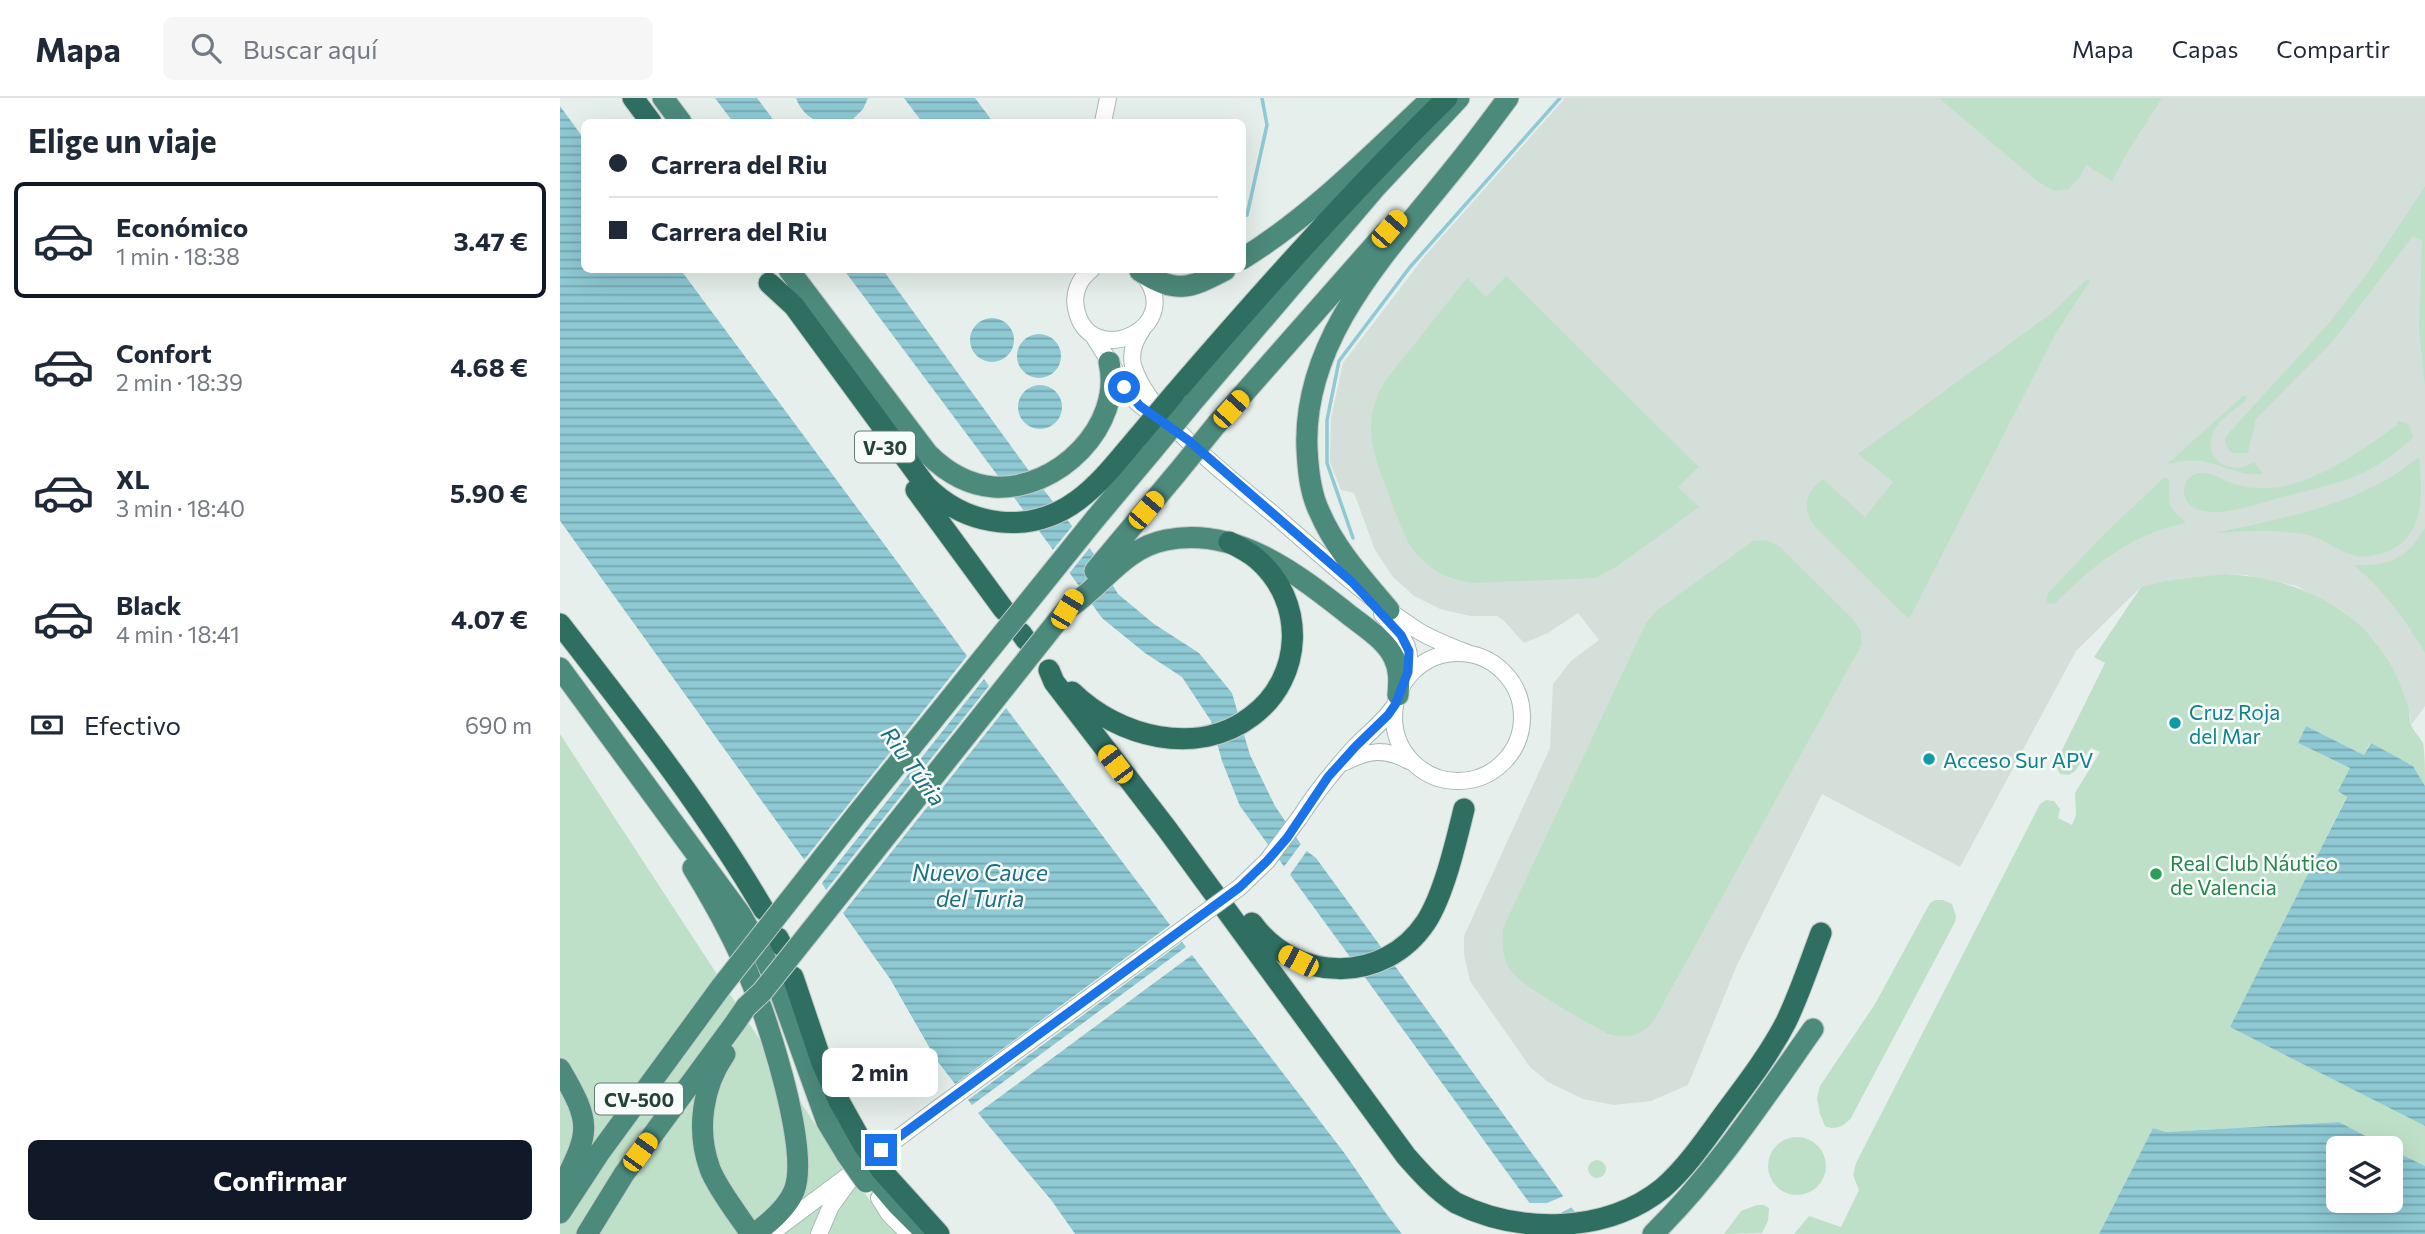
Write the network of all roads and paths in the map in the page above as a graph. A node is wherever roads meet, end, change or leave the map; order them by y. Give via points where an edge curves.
1 (632, 98) edge
2 (663, 98) edge
3 (1108, 98) edge
4 (1432, 98) edge
5 (1447, 98) edge
6 (1459, 98) edge
7 (1507, 98) edge
8 (649, 119) edge
9 (679, 119) edge
10 (1104, 119) edge
11 (1246, 256) edge
12 (791, 273) edge
13 (1142, 273) edge
14 (1144, 273) edge
15 (1219, 273) edge
16 (764, 276) edge
17 (1079, 278) edge
18 (1142, 330) junction
19 (1090, 332) junction
20 (1109, 362) junction
21 (1182, 400) junction
22 (1188, 440) junction
23 (1145, 444) junction
24 (1229, 542) junction
25 (1120, 553) junction
26 (1352, 582) junction
27 (1004, 610) dead end
28 (1389, 610) junction
29 (560, 624) edge
30 (1470, 654) junction
31 (560, 668) edge
32 (1399, 694) junction
33 (1087, 726) junction
34 (1414, 763) junction
35 (1340, 764) junction
36 (656, 798) junction
37 (1465, 809) dead end
38 (764, 911) dead end
39 (1821, 933) dead end
40 (793, 977) dead end
41 (737, 1028) junction
42 (1813, 1028) dead end
43 (560, 1069) edge
44 (866, 1168) junction
45 (560, 1192) edge
46 (560, 1213) edge
47 (1658, 1228) edge
48 (751, 1232) edge
49 (774, 1233) edge
50 (587, 1234) edge
51 (819, 1234) edge
52 (909, 1234) edge
53 (916, 1234) edge
54 (927, 1234) edge
55 (939, 1234) edge

1 - 8 highway
2 - 9 highway
3 - 10 street
4 - 11 highway via 1335,187
5 - 21 highway via 1329,218
6 - 21 highway
7 - 25 highway, bridge via 1216,425
7 - 28 highway via 1367,279 1328,342 1312,384 1306,426 1308,471 1318,509 1335,544
12 - 20 highway, V-30 via 900,420 928,454 960,478 990,486 1024,484 1044,477 1076,454 1107,411
13 - 18 street via 1154,295 1152,314
14 - 15 highway via 1179,287
16 - 23 highway via 794,306 915,473 946,504 967,515 1012,523 1067,508
16 - 27 highway, V-30
17 - 19 street via 1075,296 1078,316
18 - 19 street via 1117,341
18 - 22 street via 1133,351 1137,375
19 - 20 street
20 - 22 street via 1140,406
21 - 23 highway, bridge
22 - 26 street
23 - 46 highway, CV-500, bridge via 1095,519 721,987
24 - 25 highway via 1198,537 1167,540
24 - 32 highway via 1297,576 1382,642 1394,655
24 - 33 highway via 1257,559 1284,595 1293,645 1288,669 1276,691 1235,726 1202,736 1155,736 1118,726 1083,702 1046,666
25 - 41 highway, CV-500, bridge via 1084,598 1067,609 746,1007
26 - 28 street
26 - 32 street via 1405,641 1410,657
28 - 30 street via 1430,638
29 - 38 highway via 704,816
30 - 32 street via 1433,658 1412,673
30 - 34 street via 1502,670 1517,692 1522,718 1517,743 1502,764 1470,780 1436,777
31 - 36 highway
32 - 34 street via 1395,730
32 - 35 street via 1388,715
33 - 37 highway via 1182,828 1259,933 1284,954 1310,966 1339,969 1372,963 1398,950 1420,930 1435,905
33 - 39 highway via 1406,1156 1456,1204 1491,1221 1530,1230 1594,1226 1628,1212 1661,1189 1685,1165 1777,1039
34 - 35 street via 1374,750
35 - 44 street, bridge via 1287,838 1240,887 937,1109
36 - 44 highway via 741,915 775,947 827,1122
36 - 48 highway via 668,829 714,905 752,982 792,1117 799,1157 794,1190 778,1214
40 - 44 highway via 822,1063
41 - 48 highway via 706,1093 701,1131 710,1170
41 - 50 highway, CV-500 via 624,1174
42 - 47 highway via 1752,1118
43 - 45 highway via 585,1124 579,1151
44 - 49 street
44 - 51 street via 831,1206
44 - 52 street via 889,1214
44 - 53 highway
44 - 54 highway
44 - 55 highway

